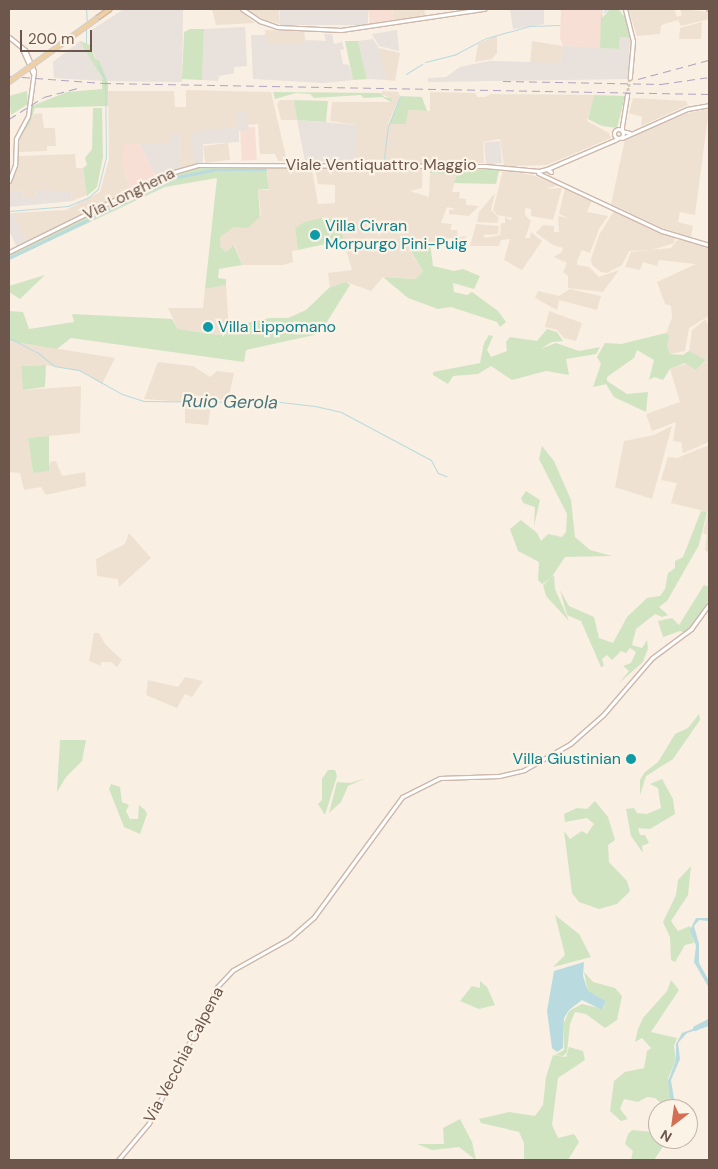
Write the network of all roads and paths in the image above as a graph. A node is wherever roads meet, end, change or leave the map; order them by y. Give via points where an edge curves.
1 (110, 9) edge
2 (242, 9) edge
3 (484, 9) edge
4 (623, 9) edge
5 (9, 37) edge
6 (630, 78) tunnel mouth
7 (9, 82) edge
8 (627, 96) tunnel mouth
9 (709, 106) edge
10 (620, 130) junction
11 (633, 133) junction
12 (616, 137) junction
13 (622, 138) junction
14 (259, 164) joint
15 (556, 166) junction
16 (546, 169) junction
17 (528, 170) junction
18 (549, 174) junction
19 (9, 181) edge
20 (709, 244) edge
21 (10, 251) edge
22 (709, 604) edge
23 (118, 1160) edge

1 - 7 main road, bridge
2 - 3 street via 277,27 347,30
4 - 6 street via 633,41
5 - 19 street via 24,51 34,76 28,116 16,139 15,165
8 - 10 street
9 - 11 street via 686,110
10 - 11 street
10 - 12 street
10 - 13 street
11 - 13 street
12 - 13 street
12 - 15 street via 610,143
14 - 17 street, Viale Ventiquattro Maggio via 502,166
14 - 21 street, Via Longhena via 203,164 175,171
15 - 16 street
15 - 18 street
16 - 17 street
16 - 18 street
16 - 18 street
17 - 18 street
18 - 20 street via 662,231
22 - 23 street, Via Vecchia Calpena via 691,629 652,658 603,716 570,744 524,770 499,776 440,778 402,797 306,926 242,964 217,987 149,1124

